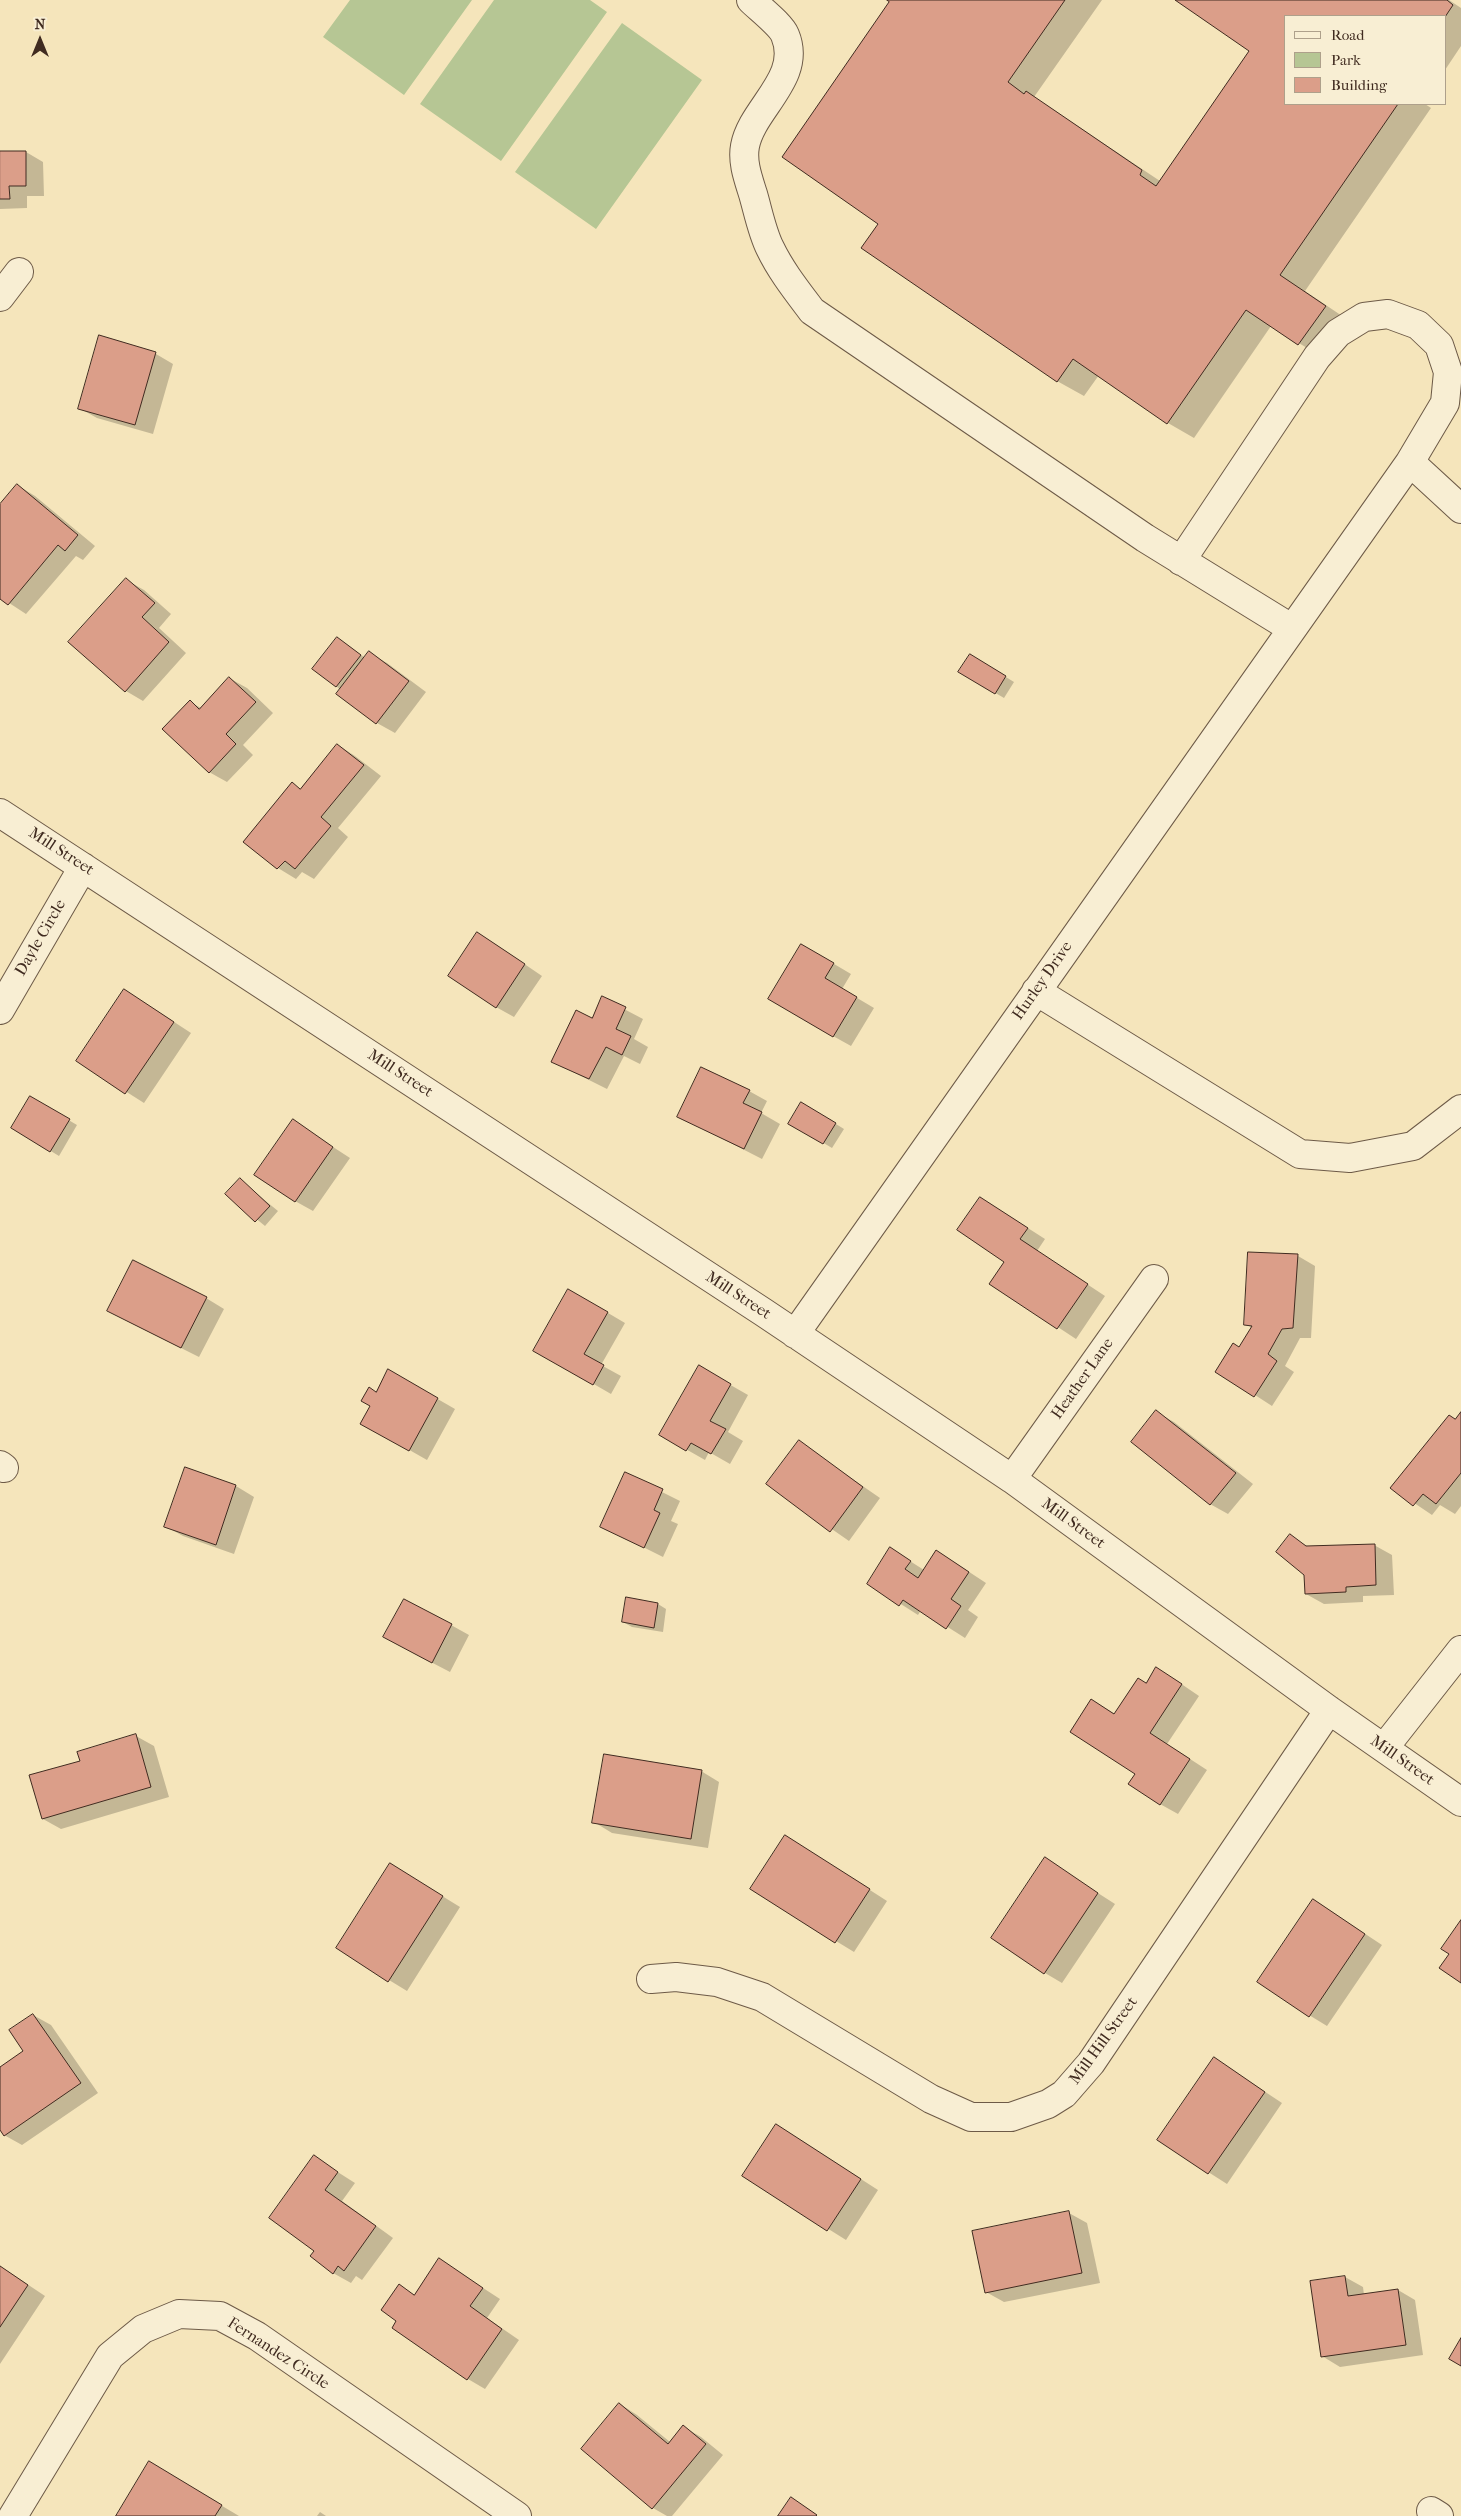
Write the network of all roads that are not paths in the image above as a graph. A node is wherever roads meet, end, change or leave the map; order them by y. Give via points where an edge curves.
1 (751, 0) edge
2 (19, 272) dead end
3 (0, 297) edge
4 (1410, 462) junction
5 (1461, 509) edge
6 (1181, 561) junction
7 (1291, 628) junction
8 (0, 813) edge
9 (83, 867) junction
10 (1036, 991) junction
11 (0, 1010) edge
12 (1461, 1109) edge
13 (1154, 1279) dead end
14 (795, 1334) junction
15 (1012, 1479) junction
16 (1461, 1650) edge
17 (1329, 1710) junction
18 (1384, 1748) junction
19 (1461, 1802) edge
20 (651, 1979) dead end
21 (13, 2516) edge
22 (516, 2516) edge

1 - 6 street via 785,34 788,52 778,87 750,132 745,146 745,168 769,247 786,277 812,311
2 - 3 street
4 - 5 street
4 - 6 street, Hurley Drive via 1445,403 1448,372 1439,345 1418,324 1388,314 1364,317 1338,333 1317,357
4 - 7 street, Hurley Drive
6 - 7 street
7 - 10 street, Hurley Drive
8 - 9 street, Mill Street
9 - 11 street, Dayle Circle
9 - 14 street, Mill Street
10 - 12 street via 1300,1154 1350,1158 1413,1146
10 - 14 street, Hurley Drive
13 - 15 street, Heather Lane
14 - 15 street, Mill Street
15 - 17 street, Mill Street
16 - 18 street
17 - 18 street, Mill Street
17 - 20 street, Mill Hill Street via 1091,2063 1064,2094 1029,2112 1011,2117 971,2117 931,2099 762,1997 717,1982 676,1976
18 - 19 street, Mill Street
21 - 22 street, Fernandez Circle via 110,2356 143,2329 179,2314 220,2316 256,2336

